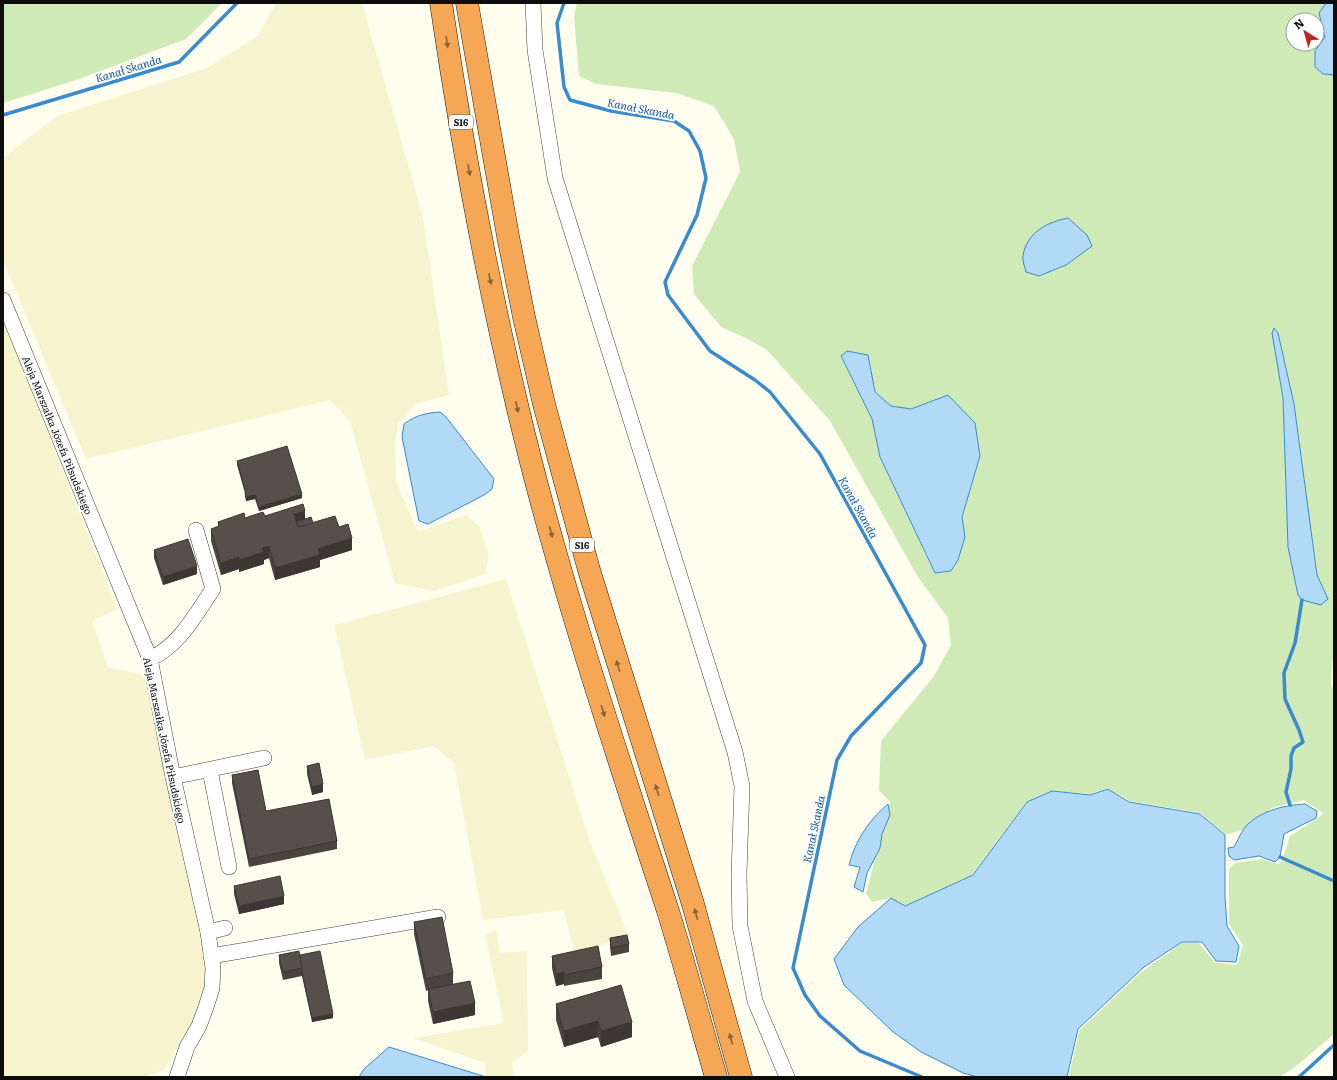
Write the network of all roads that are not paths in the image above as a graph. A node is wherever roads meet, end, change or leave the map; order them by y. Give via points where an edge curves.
1 (441, 3) edge
2 (467, 3) edge
3 (533, 3) edge
4 (3, 300) edge
5 (196, 530) dead end
6 (150, 659) junction
7 (264, 758) dead end
8 (210, 770) junction
9 (172, 777) junction
10 (229, 867) dead end
11 (438, 916) edge
12 (225, 928) dead end
13 (208, 932) junction
14 (211, 956) junction
15 (177, 1077) edge
16 (716, 1077) edge
17 (741, 1077) edge
18 (787, 1077) edge

1 -> 16 highway, S16 via 482,241 518,409 583,647 669,914
17 -> 2 highway, S16 via 693,904 589,570 544,404 509,244
3 - 18 street via 535,50 556,178 735,752 742,786 740,926 755,1002
4 - 6 street, Aleja Marszałka Józefa Piłsudskiego
5 - 6 street via 213,589 183,634 163,653
6 - 9 street, Aleja Marszałka Józefa Piłsudskiego
7 - 8 street
8 - 9 street
8 - 10 street
9 - 13 street, Aleja Marszałka Józefa Piłsudskiego
11 - 14 street
12 - 13 street
13 - 14 street, Aleja Marszałka Józefa Piłsudskiego
14 - 15 street, Aleja Marszałka Józefa Piłsudskiego via 212,988 200,1026 186,1047

